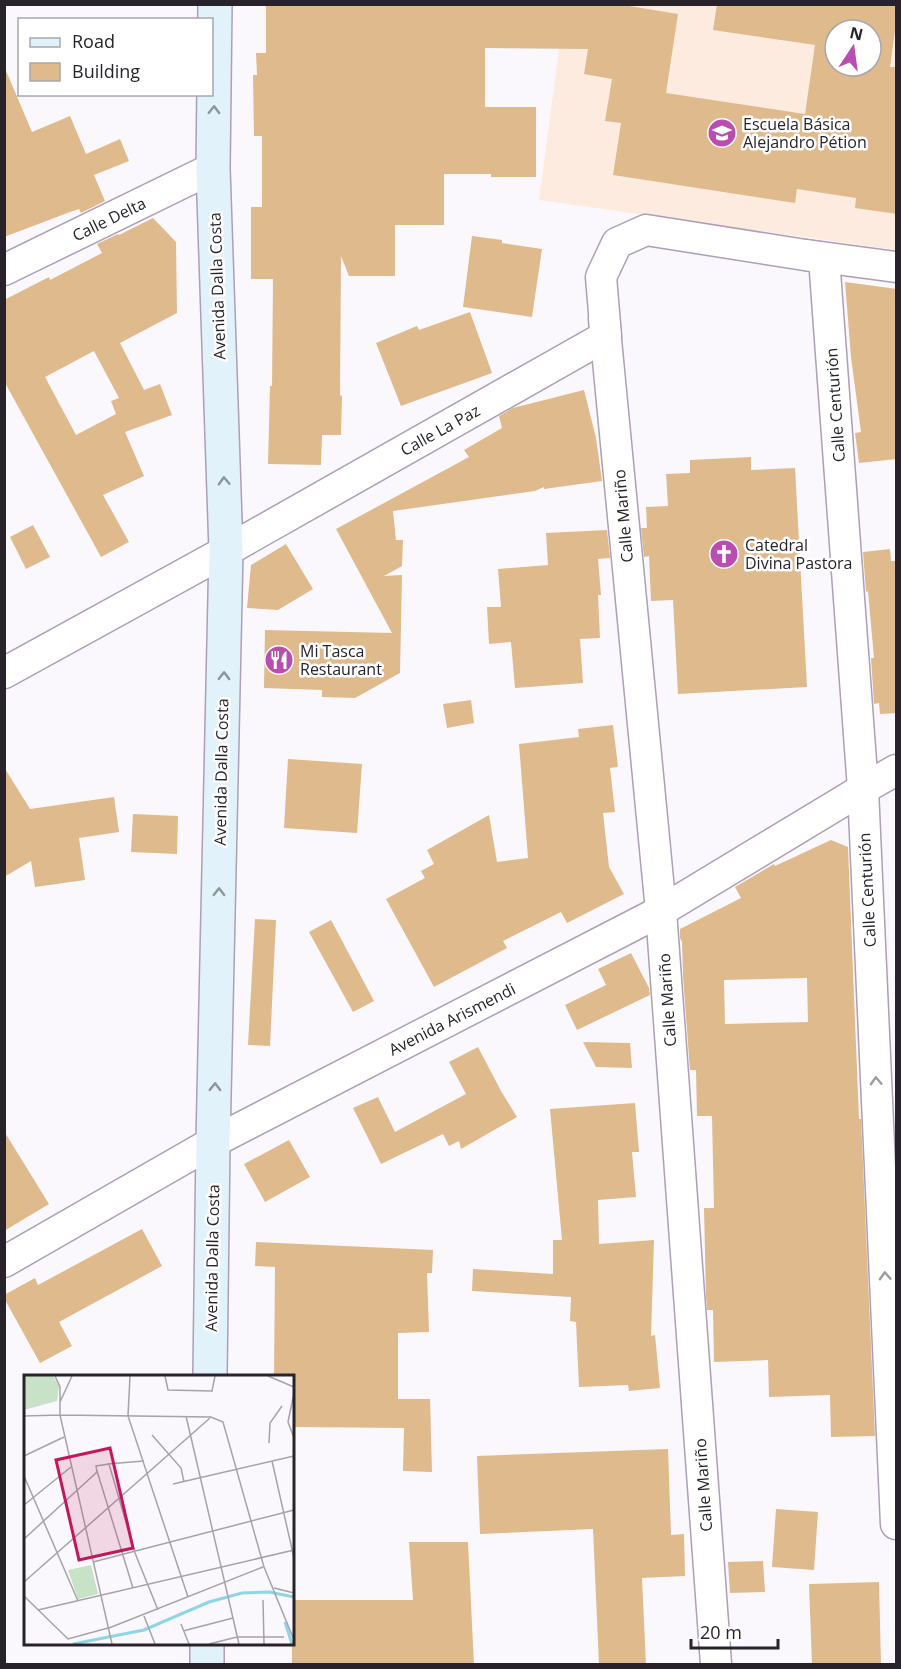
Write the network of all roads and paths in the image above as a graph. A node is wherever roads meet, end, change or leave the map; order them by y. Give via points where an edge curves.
1 (215, 4) edge
2 (213, 168) junction
3 (824, 258) junction
4 (897, 267) edge
5 (4, 270) edge
6 (606, 336) junction
7 (226, 551) junction
8 (4, 673) edge
9 (897, 770) edge
10 (862, 789) junction
11 (661, 911) junction
12 (213, 1142) junction
13 (4, 1262) edge
14 (210, 1375) edge
15 (897, 1524) edge
16 (207, 1645) edge
17 (207, 1665) edge
18 (716, 1665) edge

2 -> 1 main road, Avenida Dalla Costa
2 - 5 street, Calle Delta
7 -> 2 main road, Avenida Dalla Costa
3 - 4 street
3 - 6 street via 646,230 617,243 601,277
3 - 10 street, Calle Centurión
6 - 7 street, Calle La Paz
6 - 11 street, Calle Mariño
7 - 8 street, Calle La Paz
12 -> 7 main road, Avenida Dalla Costa
9 - 10 street, Avenida Arismendi
10 - 11 street, Avenida Arismendi
15 -> 10 street, Calle Centurión
11 - 12 street, Avenida Arismendi
11 - 18 street, Calle Mariño
12 - 13 street, Avenida Arismendi
12 - 14 main road, Avenida Dalla Costa
16 - 17 main road

